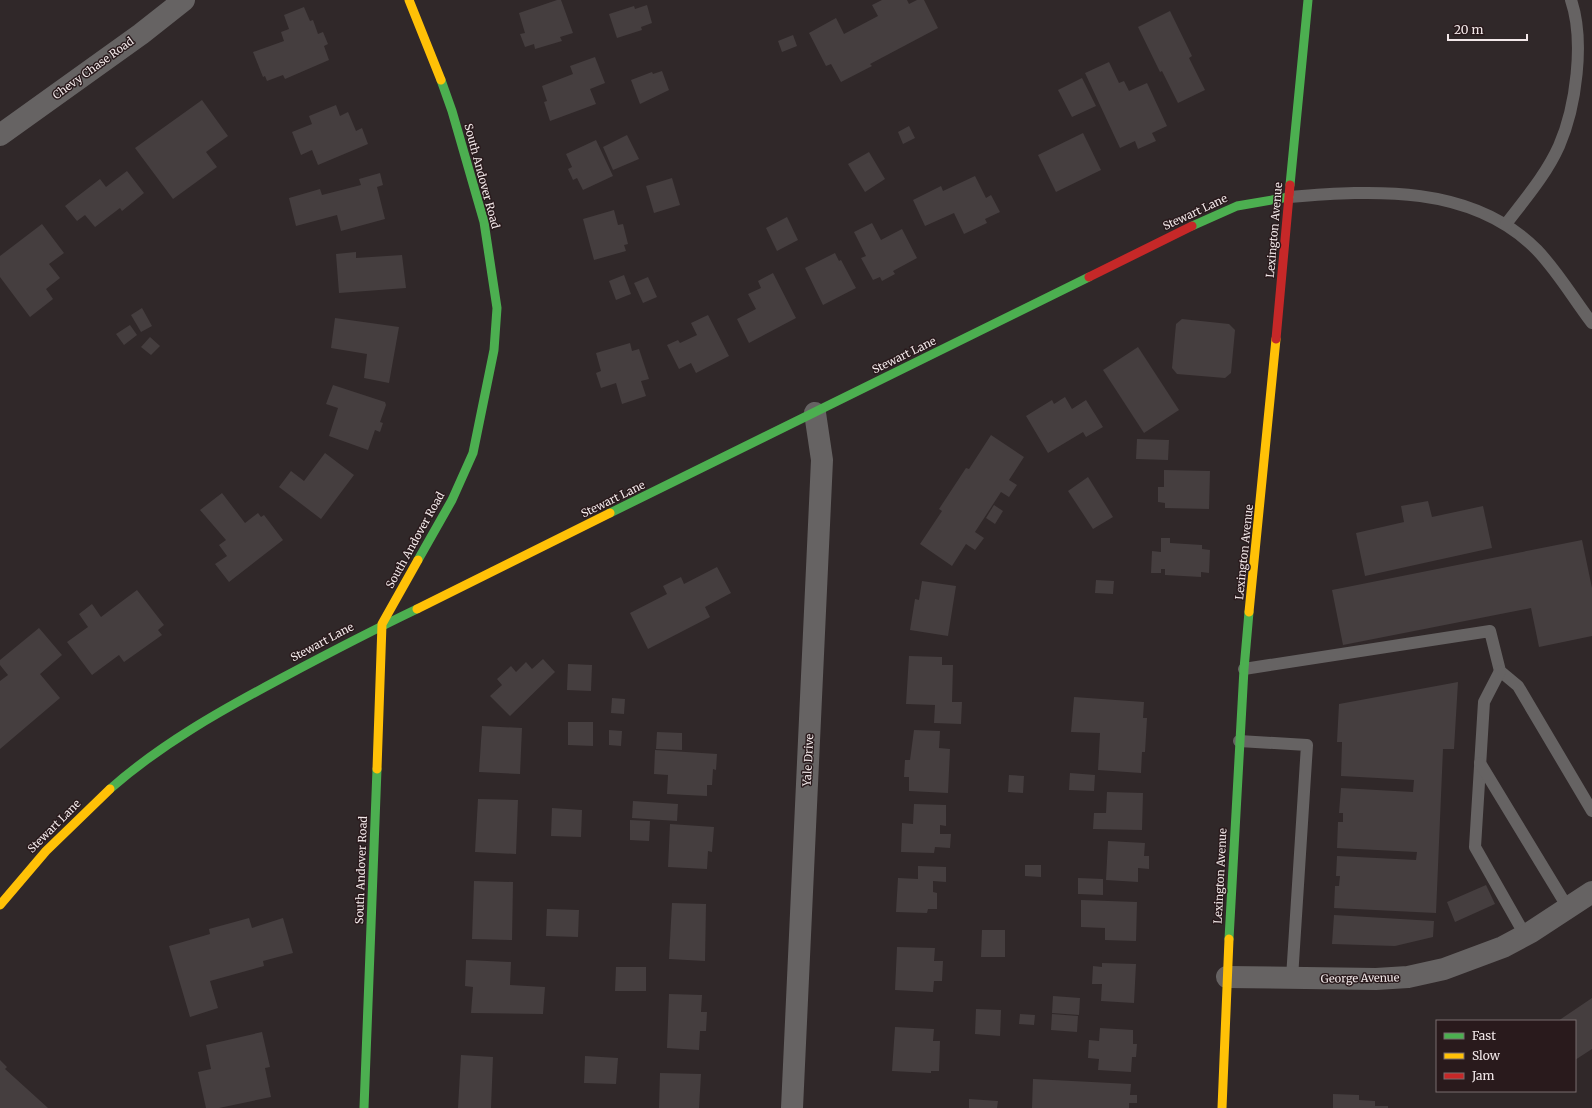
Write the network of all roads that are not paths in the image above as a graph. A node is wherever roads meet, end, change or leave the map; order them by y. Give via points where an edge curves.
1 (184, 0) edge
2 (409, 0) edge
3 (1308, 0) edge
4 (1571, 0) edge
5 (0, 135) edge
6 (1289, 197) junction
7 (1506, 224) junction
8 (1592, 323) edge
9 (816, 412) junction
10 (382, 624) junction
11 (1244, 669) junction
12 (1500, 671) junction
13 (1239, 741) junction
14 (1480, 763) junction
15 (1592, 811) edge
16 (1592, 892) edge
17 (0, 905) edge
18 (1568, 908) junction
19 (1525, 935) junction
20 (1227, 977) junction
21 (1292, 978) junction
22 (364, 1108) edge
23 (792, 1108) edge
24 (1222, 1108) edge

1 - 5 street, Chevy Chase Road
2 - 10 street, South Andover Road via 452,111 472,177 484,222 497,308 494,350 474,453 452,500
3 - 6 street, Lexington Avenue
4 - 7 lane via 1577,33 1577,61 1569,115 1559,146 1543,176
6 - 7 lane via 1349,192 1430,197 1456,204
6 - 9 street, Stewart Lane via 1237,206 1217,214
6 - 11 street, Lexington Avenue
7 - 8 lane via 1554,268
9 - 10 street, Stewart Lane
9 - 23 street, Yale Drive via 822,460
10 - 17 street, Stewart Lane via 192,728 135,768 92,805 34,863
10 - 22 street, South Andover Road
11 - 12 lane via 1490,631
11 - 13 street, Lexington Avenue
12 - 14 lane via 1484,702
12 - 15 lane via 1518,686
13 - 20 street, Lexington Avenue
13 - 21 lane via 1307,745
14 - 18 lane
14 - 19 lane via 1475,847
16 - 18 street, George Avenue
18 - 19 street, George Avenue
19 - 21 street, George Avenue via 1479,957 1444,969 1408,977
20 - 21 street, George Avenue
20 - 24 street, Lexington Avenue

